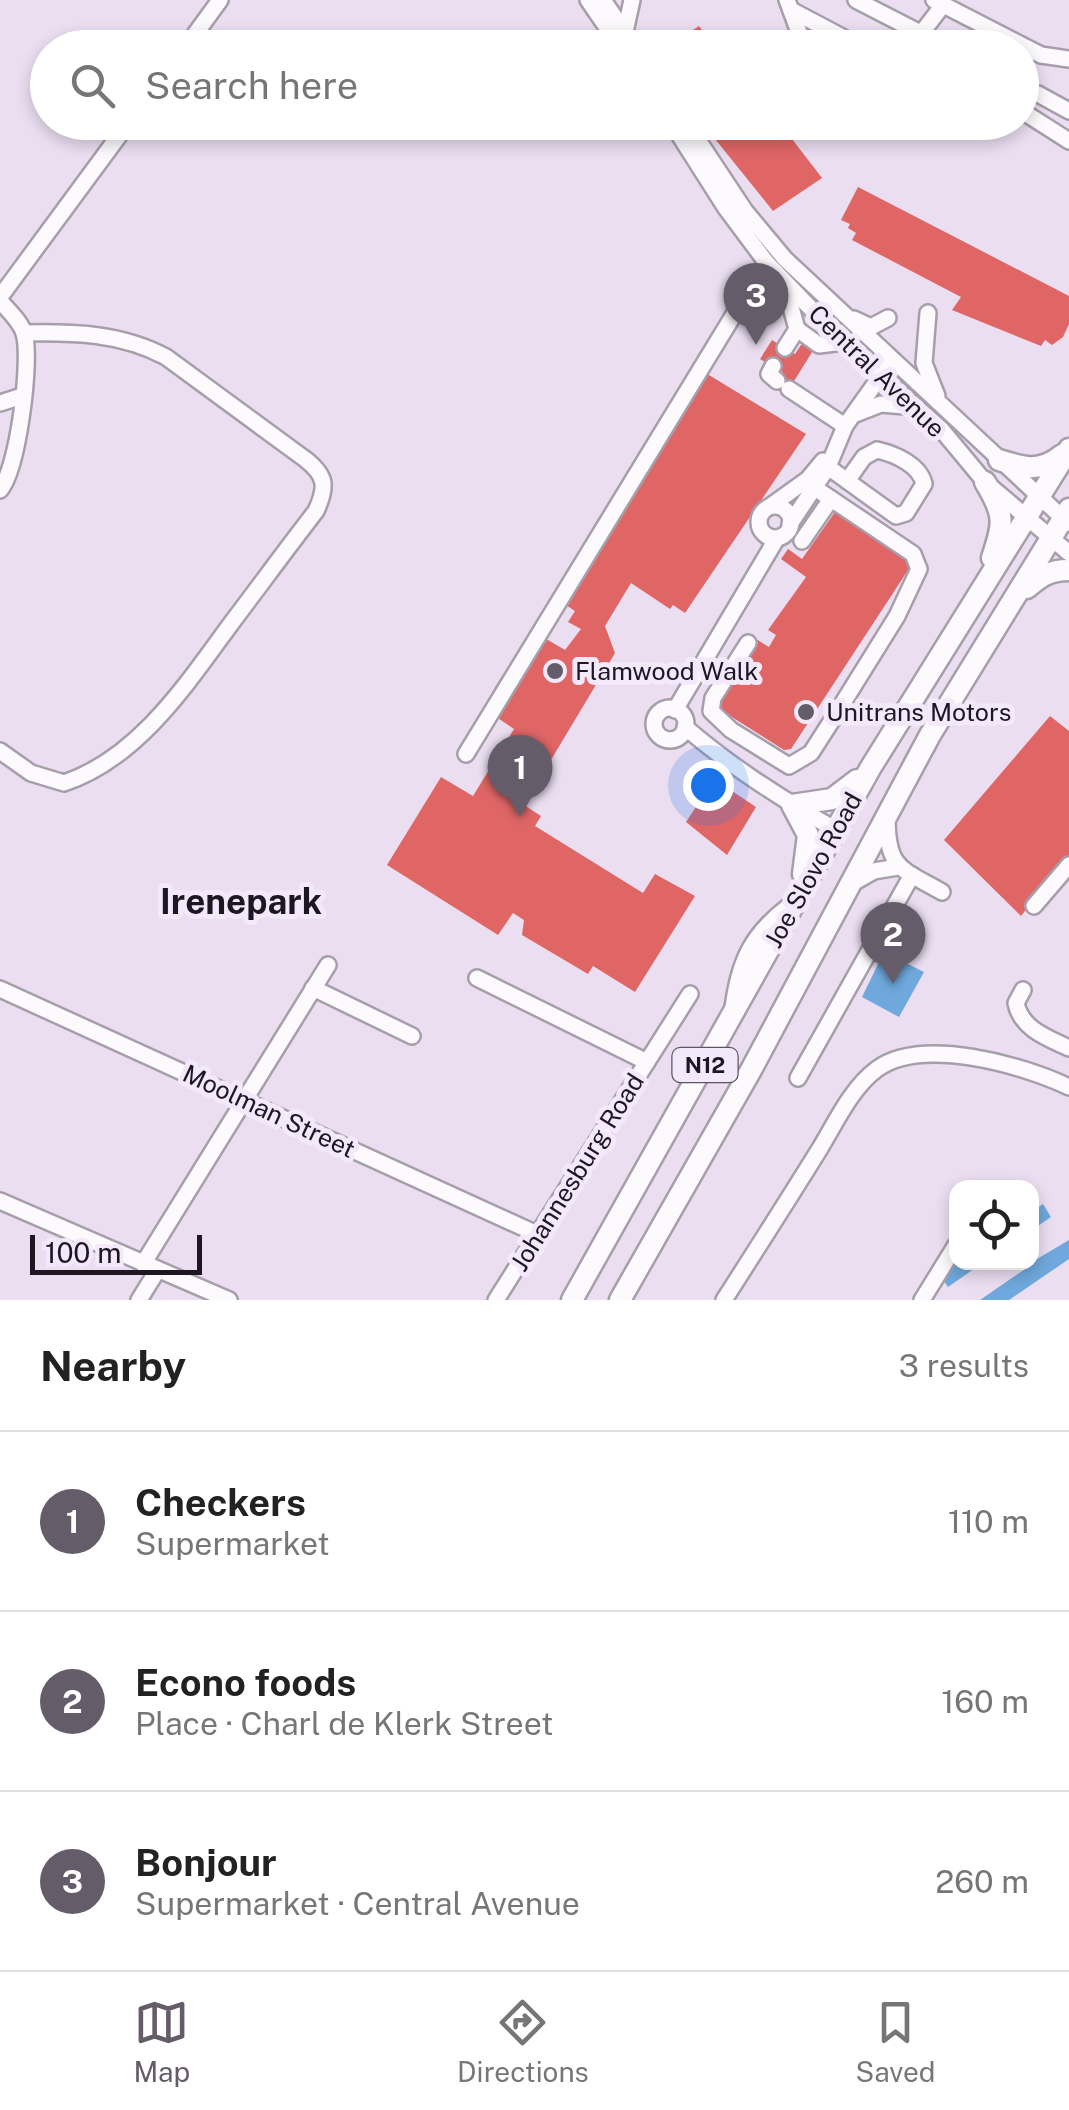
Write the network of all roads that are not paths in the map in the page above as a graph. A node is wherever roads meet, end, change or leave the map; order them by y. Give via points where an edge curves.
1 (220, 0) edge
2 (588, 0) edge
3 (632, 0) edge
4 (856, 0) edge
5 (938, 2) edge
6 (605, 3) edge
7 (789, 5) edge
8 (198, 30) edge
9 (614, 30) edge
10 (618, 30) edge
11 (625, 30) edge
12 (798, 30) edge
13 (833, 30) edge
14 (914, 30) edge
15 (924, 30) edge
16 (987, 30) edge
17 (1039, 55) edge
18 (1069, 59) edge
19 (1039, 95) edge
20 (1069, 111) edge
21 (1039, 122) edge
22 (117, 140) edge
23 (683, 140) edge
24 (698, 140) edge
25 (1069, 141) edge
26 (766, 262) junction
27 (784, 281) junction
28 (822, 296) junction
29 (0, 299) edge
30 (928, 313) dead end
31 (888, 318) dead end
32 (796, 329) junction
33 (24, 333) junction
34 (843, 342) junction
35 (785, 348) dead end
36 (892, 360) junction
37 (880, 375) junction
38 (780, 379) dead end
39 (22, 396) junction
40 (0, 403) edge
41 (917, 406) junction
42 (942, 406) junction
43 (848, 421) junction
44 (836, 444) junction
45 (1069, 449) edge
46 (999, 460) junction
47 (828, 467) junction
48 (848, 482) junction
49 (984, 482) junction
50 (816, 488) junction
51 (0, 490) edge
52 (1040, 497) junction
53 (831, 499) junction
54 (770, 508) junction
55 (1067, 517) edge
56 (1026, 518) junction
57 (790, 524) junction
58 (772, 537) junction
59 (1052, 538) junction
60 (802, 541) dead end
61 (1069, 553) edge
62 (1069, 570) edge
63 (980, 594) junction
64 (1011, 602) junction
65 (748, 643) dead end
66 (743, 738) junction
67 (0, 751) edge
68 (466, 754) dead end
69 (727, 760) junction
70 (872, 767) junction
71 (792, 805) junction
72 (887, 812) junction
73 (836, 830) junction
74 (1069, 865) edge
75 (905, 871) junction
76 (848, 886) junction
77 (942, 892) dead end
78 (796, 899) junction
79 (1034, 906) dead end
80 (328, 965) dead end
81 (478, 978) dead end
82 (313, 988) junction
83 (0, 989) edge
84 (1022, 990) dead end
85 (690, 994) dead end
86 (412, 1036) dead end
87 (1069, 1048) edge
88 (647, 1062) junction
89 (798, 1078) dead end
90 (1069, 1087) edge
91 (243, 1098) junction
92 (0, 1201) edge
93 (538, 1234) junction
94 (949, 1256) edge
95 (150, 1267) junction
96 (139, 1300) edge
97 (229, 1300) edge
98 (496, 1300) edge
99 (572, 1300) edge
100 (620, 1300) edge
101 (724, 1300) edge
102 (922, 1300) edge

1 - 8 street
2 - 9 street
3 - 6 street
3 - 11 street
4 - 14 street
5 - 15 street
5 - 16 street
6 - 10 street
7 - 12 street
7 - 13 street
17 - 18 street
19 - 20 street
21 - 25 street
22 - 29 street
23 - 26 street, Central Avenue
24 - 28 street, Central Avenue via 765,238
26 - 27 street, Central Avenue
26 - 68 street
27 - 32 street
27 - 34 street, Central Avenue
28 - 31 street via 864,326 880,326
28 - 36 street, Central Avenue
29 - 33 street
30 - 42 street via 925,370
32 - 34 street via 819,345
32 - 35 street
33 - 39 street
33 - 67 street via 82,332 144,345 314,466 326,490 169,708 133,739 64,782 31,774
34 - 37 street, Central Avenue
36 - 37 street
36 - 42 street, Central Avenue
37 - 41 street, Central Avenue
37 - 43 street
38 - 43 street
39 - 40 street
39 - 51 street via 14,460
41 - 43 street via 881,404
41 - 49 street, Central Avenue
42 - 46 street, Central Avenue
43 - 44 street
44 - 47 street
44 - 54 street via 808,479
45 - 46 highway via 1041,468
45 - 52 highway, Joe Slovo Road / N12
46 - 52 street, Central Avenue
47 - 48 street
47 - 50 street
48 - 48 street via 877,450 908,463 924,484 906,513 896,516
49 - 56 street, Central Avenue
49 - 63 highway via 1002,521
50 - 53 street
50 - 57 street
52 - 55 street, Central Avenue
52 - 56 highway, Joe Slovo Road / N12
53 - 60 street
53 - 66 street via 913,554 916,580 806,757 782,765
54 - 57 street via 785,510
54 - 58 street via 760,519
55 - 59 highway, Joe Slovo Road / N12
56 - 59 street, Central Avenue
56 - 63 highway, Joe Slovo Road / N12
57 - 58 street
58 - 69 street via 762,566 690,686 681,722
59 - 61 street, Central Avenue
59 - 64 highway, Joe Slovo Road / N12
62 - 64 highway via 1041,576
63 - 70 highway, Joe Slovo Road / N12
64 - 72 highway, Joe Slovo Road / N12
65 - 66 street via 710,706
66 - 69 street
69 - 71 street
70 - 71 highway via 832,799
70 - 73 highway, Joe Slovo Road / N12
71 - 73 street
71 - 78 highway via 808,835
72 - 73 highway via 859,828
72 - 75 street via 887,848
72 - 76 highway, Joe Slovo Road / N12
73 - 78 highway, Joe Slovo Road / N12
74 - 79 street
75 - 76 street via 874,871
75 - 77 street
75 - 89 street
76 - 100 highway, Joe Slovo Road / N12
78 - 99 highway, Joe Slovo Road / N12
80 - 82 street
81 - 88 street
82 - 86 street
82 - 91 street
83 - 91 street, Moolman Street
84 - 87 street via 1016,1003 1024,1020
85 - 88 street, Johannesburg Road
88 - 93 street, Johannesburg Road
90 - 101 street via 1014,1065 970,1058 926,1054 879,1068 850,1100
91 - 93 street, Moolman Street
91 - 95 street
92 - 95 street
93 - 98 street, Johannesburg Road
94 - 102 street
95 - 96 street
95 - 97 street

